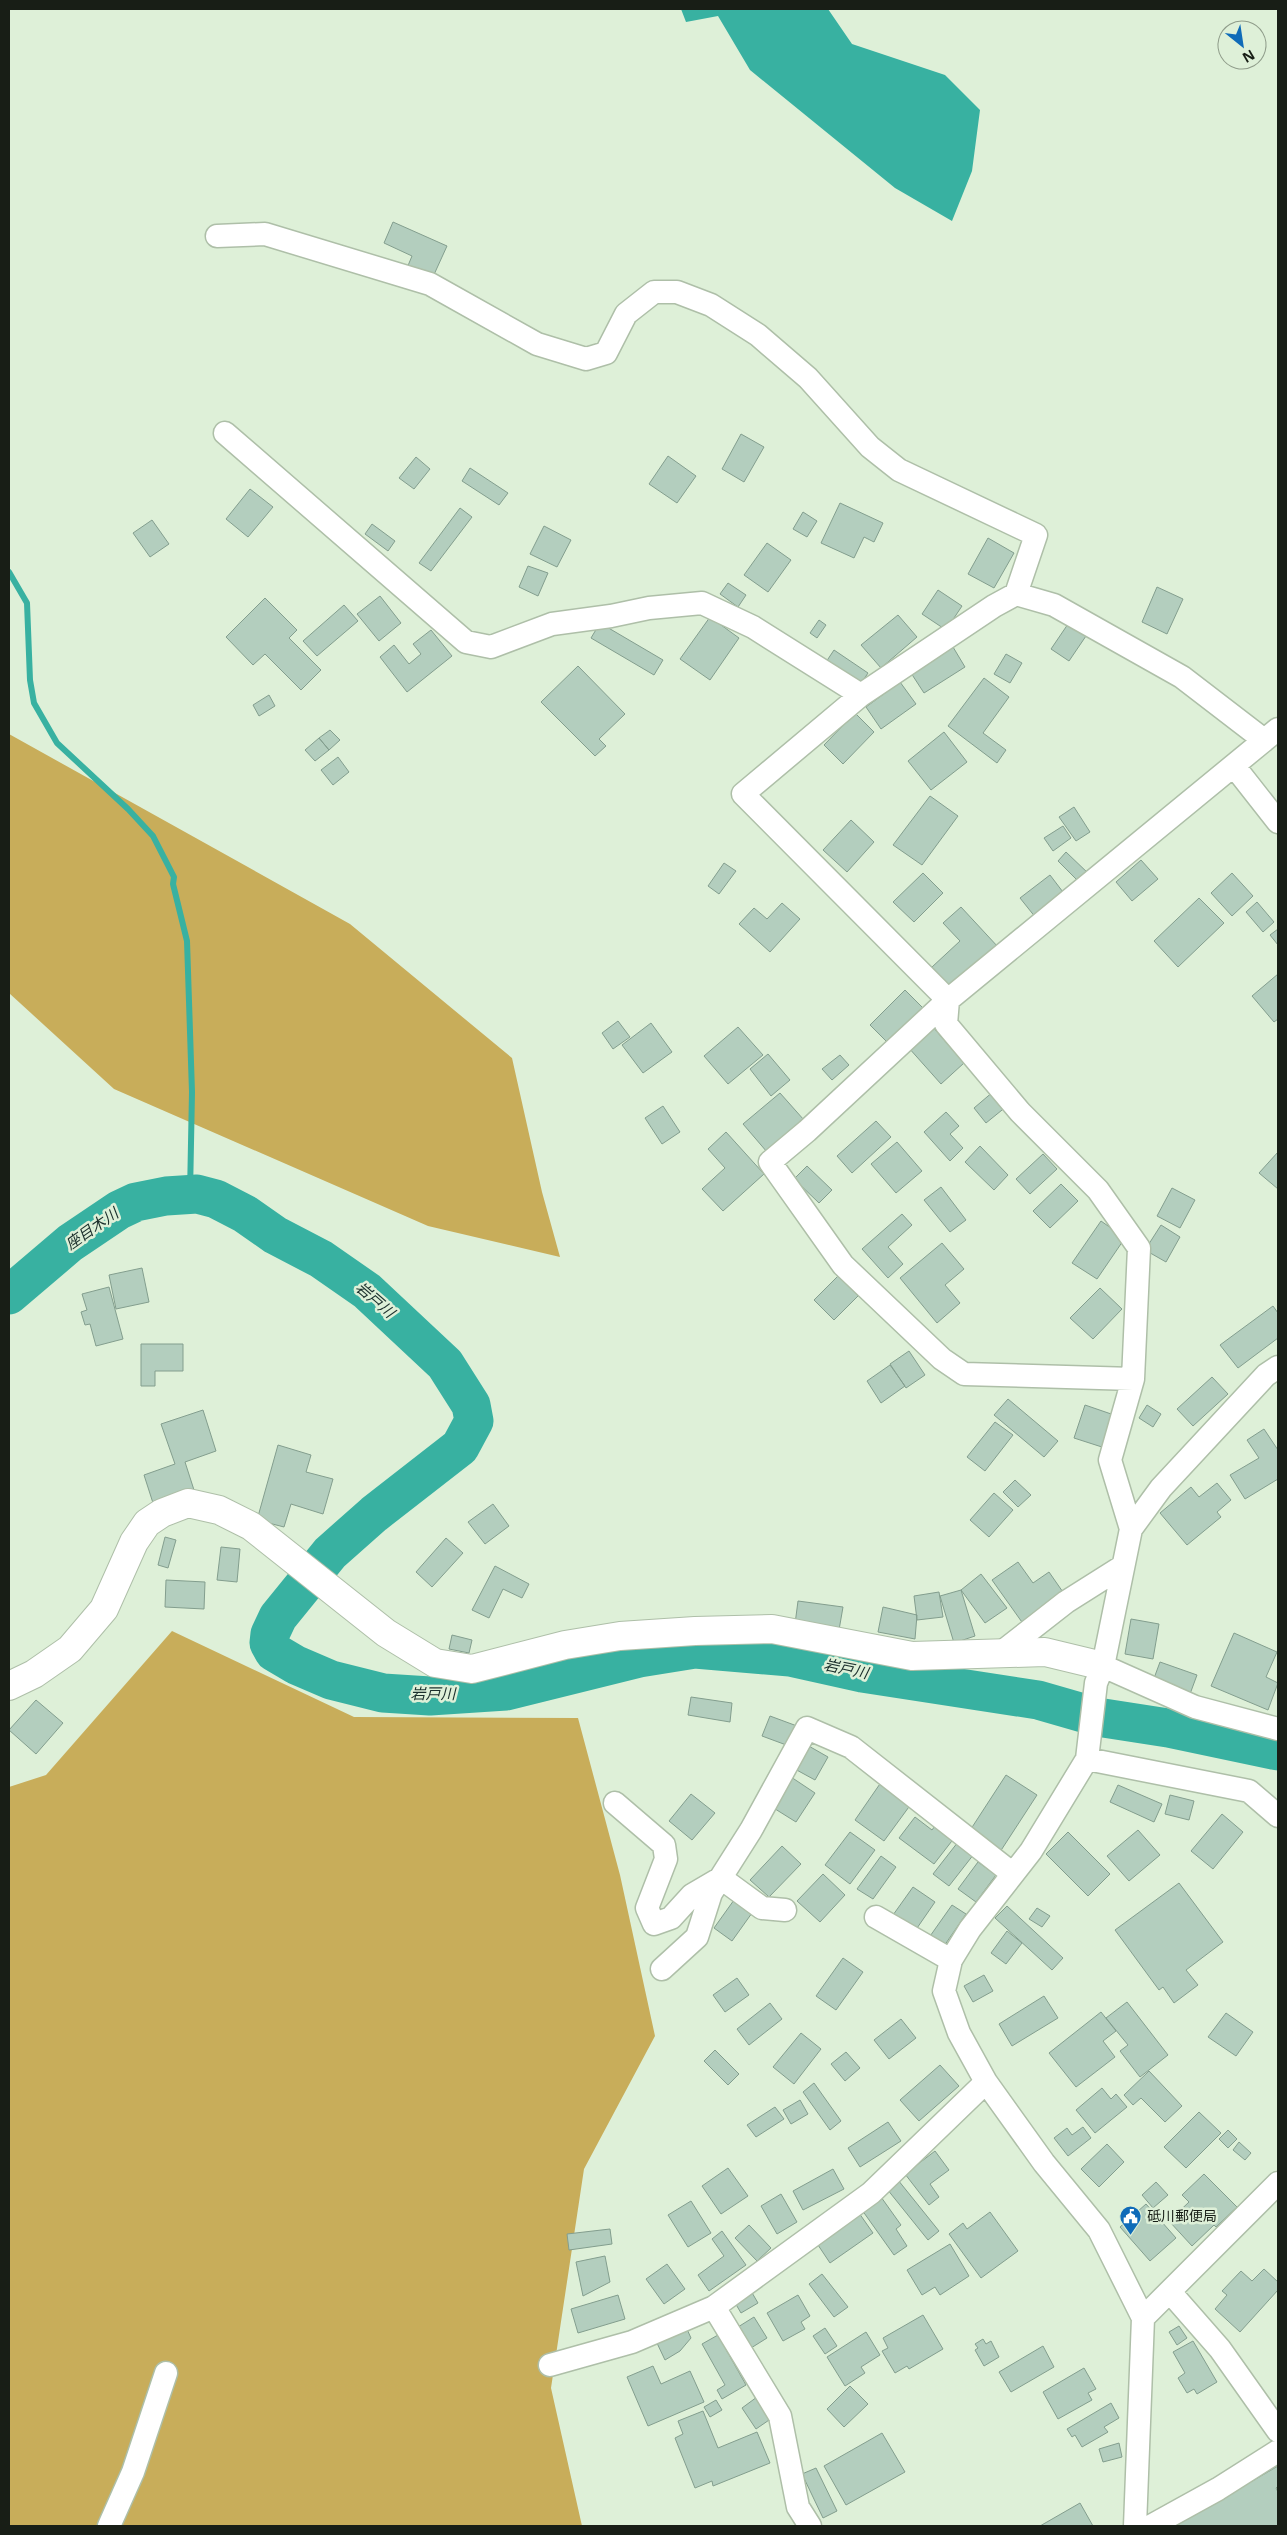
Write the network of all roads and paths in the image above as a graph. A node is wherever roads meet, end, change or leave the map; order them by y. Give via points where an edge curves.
1 (218, 236) dead end
2 (225, 433) dead end
3 (1016, 594) junction
4 (861, 696) junction
5 (1271, 734) edge
6 (1234, 766) junction
7 (1278, 822) edge
8 (948, 1000) junction
9 (1278, 1368) edge
10 (1133, 1379) junction
11 (1131, 1529) junction
12 (1124, 1566) junction
13 (1002, 1652) junction
14 (1100, 1675) junction
15 (9, 1686) edge
16 (1278, 1729) edge
17 (1087, 1759) junction
18 (615, 1803) dead end
19 (1278, 1816) edge
20 (1013, 1874) junction
21 (721, 1878) junction
22 (785, 1910) dead end
23 (876, 1917) dead end
24 (951, 1960) junction
25 (662, 1969) dead end
26 (986, 2082) junction
27 (1278, 2183) edge
28 (1170, 2292) junction
29 (714, 2307) junction
30 (1143, 2318) junction
31 (550, 2365) dead end
32 (166, 2372) dead end
33 (1278, 2431) edge
34 (1278, 2451) edge
35 (109, 2526) edge
36 (810, 2526) edge
37 (1135, 2526) edge
38 (1151, 2526) edge

1 - 3 street via 265,234 430,284 537,344 586,359 606,353 626,314 654,292 677,292 711,305 758,335 801,372 870,447 899,470 1036,535
2 - 4 street via 466,642 491,647 552,624 702,603 753,627
3 - 4 street
3 - 5 street via 1054,605 1182,677
4 - 8 street via 743,794
5 - 6 street
6 - 7 street
6 - 8 street
8 - 10 street via 946,1024 1020,1112 1098,1190 1139,1248
8 - 10 street via 770,1162 843,1265 942,1360 964,1374
9 - 11 street via 1266,1375 1161,1488
10 - 11 street via 1110,1460
11 - 12 street
12 - 13 street via 1066,1602
12 - 14 street
13 - 14 street via 1045,1652
13 - 15 street via 912,1656 772,1629 695,1630 620,1636 564,1645 472,1669 435,1663 386,1632 251,1526 219,1510 188,1504 162,1513 147,1523 134,1542 104,1609 70,1649 34,1674
14 - 16 street via 1194,1707
14 - 17 street
17 - 19 street via 1249,1791
17 - 20 street via 1031,1851
18 - 21 street via 664,1845 666,1859 647,1908 654,1924 671,1918 692,1894
20 - 21 street via 851,1747 807,1728
20 - 24 street via 970,1929
21 - 22 street via 762,1908
21 - 25 street via 711,1893 697,1937
23 - 24 street
24 - 26 street via 944,1991 959,2033
26 - 29 street via 871,2193
26 - 30 street via 1044,2163 1099,2230
27 - 28 street
28 - 30 street
28 - 33 street via 1220,2349
29 - 31 street via 632,2342
29 - 36 street via 780,2416 798,2507
30 - 37 street
32 - 35 street via 133,2472
34 - 38 street

